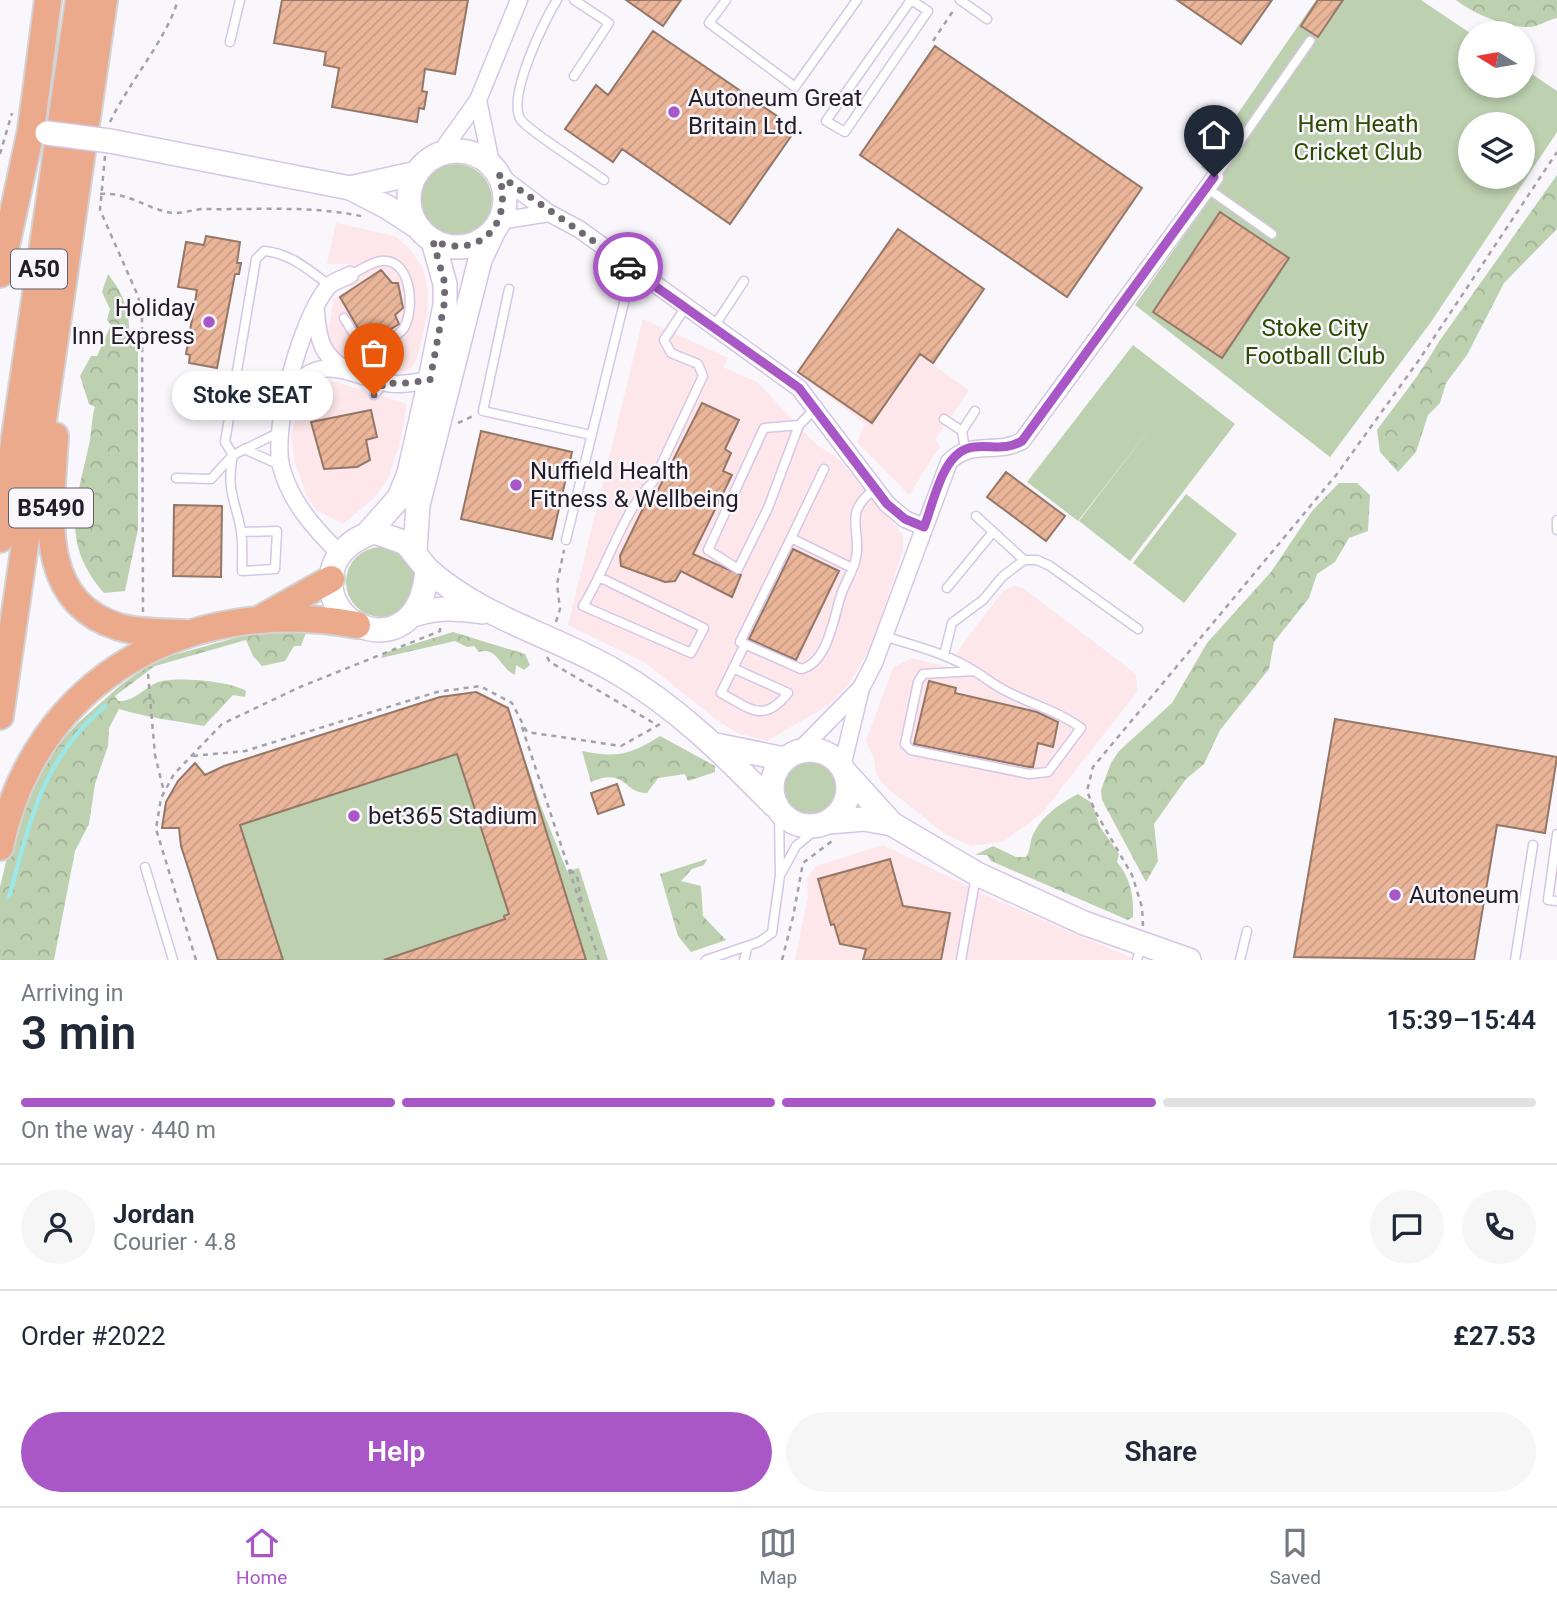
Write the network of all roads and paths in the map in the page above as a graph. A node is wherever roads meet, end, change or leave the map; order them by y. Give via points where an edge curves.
1 (48, 0) edge
2 (79, 0) edge
3 (104, 0) edge
4 (178, 0) edge
5 (240, 0) edge
6 (519, 0) edge
7 (557, 0) edge
8 (574, 0) edge
9 (726, 0) edge
10 (856, 0) edge
11 (911, 0) edge
12 (960, 0) edge
13 (987, 19) dead end
14 (933, 41) dead end
15 (1310, 41) dead end
16 (230, 42) dead end
17 (574, 76) dead end
18 (478, 100) junction
19 (38, 137) junction
20 (109, 141) junction
21 (440, 152) junction
22 (1557, 152) edge
23 (495, 169) junction
24 (417, 173) junction
25 (604, 180) dead end
26 (1211, 182) junction
27 (350, 188) junction
28 (100, 194) junction
29 (387, 207) junction
30 (549, 213) junction
31 (497, 225) junction
32 (1272, 233) dead end
33 (426, 234) junction
34 (632, 270) junction
35 (0, 274) edge
36 (350, 275) joint
37 (744, 281) dead end
38 (329, 285) junction
39 (62, 289) junction
40 (509, 289) dead end
41 (685, 308) junction
42 (316, 311) junction
43 (344, 318) dead end
44 (713, 328) junction
45 (348, 370) junction
46 (430, 380) junction
47 (286, 399) junction
48 (815, 409) junction
49 (483, 411) junction
50 (975, 411) dead end
51 (944, 419) dead end
52 (441, 420) junction
53 (799, 425) junction
54 (962, 431) junction
55 (278, 433) junction
56 (591, 435) junction
57 (244, 449) junction
58 (965, 449) junction
59 (233, 455) junction
60 (281, 465) junction
61 (824, 469) dead end
62 (176, 478) dead end
63 (875, 489) junction
64 (976, 516) dead end
65 (1557, 520) edge
66 (924, 527) junction
67 (1557, 530) edge
68 (241, 531) junction
69 (993, 532) junction
70 (367, 534) junction
71 (791, 538) junction
72 (0, 539) edge
73 (566, 540) joint
74 (340, 554) junction
75 (421, 560) junction
76 (1024, 560) junction
77 (852, 568) junction
78 (601, 578) junction
79 (331, 579) junction
80 (947, 588) dead end
81 (143, 612) dead end
82 (492, 613) junction
83 (413, 615) junction
84 (261, 618) junction
85 (357, 625) junction
86 (1138, 629) dead end
87 (189, 633) junction
88 (884, 636) junction
89 (550, 641) junction
90 (745, 644) junction
91 (944, 655) junction
92 (733, 668) junction
93 (148, 671) dead end
94 (974, 671) junction
95 (300, 687) dead end
96 (861, 688) junction
97 (0, 716) edge
98 (667, 719) junction
99 (521, 723) junction
100 (716, 745) junction
101 (792, 755) junction
102 (193, 756) junction
103 (843, 769) junction
104 (164, 792) junction
105 (777, 808) junction
106 (864, 819) junction
107 (825, 824) junction
108 (892, 824) junction
109 (1557, 834) edge
110 (1533, 845) dead end
111 (0, 847) edge
112 (145, 867) dead end
113 (977, 873) junction
114 (780, 875) junction
115 (1557, 901) edge
116 (1247, 930) dead end
117 (748, 946) junction
118 (1139, 951) edge
119 (173, 960) edge
120 (196, 960) edge
121 (599, 960) edge
122 (706, 960) edge
123 (744, 960) edge
124 (782, 960) edge
125 (961, 960) edge
126 (1186, 960) edge
127 (1240, 960) edge
128 (1515, 960) edge

1 - 19 highway, A50
2 - 72 highway, A50
3 - 39 highway, A50
4 - 20 path via 163,36 141,66
5 - 16 lane
6 - 18 street
7 - 25 lane via 542,24 516,102 521,120
8 - 17 lane via 610,23
9 - 10 lane via 709,23 795,87
11 - 11 lane via 857,77 826,121 845,132 928,11
12 - 13 lane
12 - 14 path
15 - 26 lane
18 - 21 street
18 - 23 street
19 - 20 main road
19 - 35 highway, A50
20 - 27 main road
20 - 28 path
21 - 23 main road via 461,152
21 - 24 main road
22 - 118 path via 1338,474 1093,767 1087,791 1142,907
23 - 30 street
23 - 31 main road via 504,206
24 - 27 main road
24 - 33 main road via 410,193 411,212
26 - 32 lane
26 - 58 street via 1022,441 1001,449
27 - 29 main road
28 - 29 path via 125,194 173,213 281,210 348,213 374,220 385,218
28 - 81 path via 103,223 142,314
29 - 33 main road
30 - 31 street
30 - 34 street via 579,229
31 - 33 main road via 477,243 460,247
31 - 52 main road via 480,260
33 - 46 main road via 445,284
34 - 41 street
34 - 56 lane
36 - 38 street
36 - 43 lane via 379,261 390,262 404,273 410,315 403,331 377,347 358,341
37 - 44 lane
38 - 42 street
38 - 59 lane via 294,259 276,252 264,251 256,259 229,406 225,442
39 - 87 highway, B5490 via 50,535 57,567 72,595 108,622 138,631
39 - 97 highway, A50
40 - 49 lane
41 - 44 street
41 - 78 lane via 664,340 671,353 698,364 703,376
42 - 45 street via 320,345
42 - 47 street via 290,375
44 - 48 street via 799,388
45 - 46 street via 380,389
45 - 47 street via 313,369 299,378
46 - 70 main road via 399,498
47 - 55 street
48 - 53 lane
48 - 63 street
49 - 52 path via 460,424
49 - 56 lane
50 - 54 lane
51 - 54 lane
52 - 75 main road via 418,505
53 - 53 lane via 764,428 712,539 708,550 738,569 768,508
54 - 58 lane
55 - 57 lane
55 - 60 street
56 - 73 lane
57 - 59 lane
57 - 60 lane
58 - 66 street via 949,462
59 - 62 lane via 211,479
59 - 68 lane via 230,495
60 - 74 street via 300,510
61 - 71 lane
63 - 66 street via 897,514
63 - 77 lane via 855,513
64 - 69 lane
65 - 67 lane
66 - 88 street
68 - 68 lane via 277,531 275,569 242,571
69 - 76 lane
69 - 80 lane
70 - 74 main road
70 - 75 main road via 389,534
71 - 77 lane
71 - 90 lane via 740,642
73 - 89 path via 557,584 560,609
74 - 79 main road
75 - 82 main road via 445,585
75 - 83 main road via 424,594
76 - 86 lane via 1050,566
76 - 91 lane via 952,623
77 - 90 lane via 826,642 811,665 801,669
78 - 78 lane via 704,628 691,653 583,606
79 - 84 highway
79 - 85 main road via 337,607
82 - 83 main road via 452,608
82 - 89 main road
83 - 85 main road via 389,630
84 - 85 highway
84 - 87 highway
87 - 111 highway via 125,663 63,713 21,777
88 - 91 lane
88 - 96 street
89 - 98 main road via 614,671
89 - 98 path via 544,653 550,662
90 - 92 lane
91 - 94 lane
92 - 92 lane via 721,693 747,707 772,711 788,693
93 - 104 path via 155,755
94 - 94 lane via 923,674 905,744 911,750 1030,774 1048,772 1081,728
95 - 102 path via 222,724
96 - 101 street
96 - 103 street
98 - 99 path via 621,746 527,732
98 - 100 main road
99 - 102 path via 512,703 480,686 437,692 245,751
99 - 121 path via 570,870 584,897 582,908
100 - 101 main road
100 - 105 main road
101 - 103 main road via 819,751
101 - 105 main road via 771,782
102 - 104 path via 178,769
103 - 107 main road via 847,798
103 - 108 main road
104 - 120 path via 157,820 158,842
105 - 107 main road via 799,826
105 - 114 lane
106 - 107 main road
106 - 108 main road
106 - 124 path via 803,863
107 - 114 lane via 796,846
108 - 113 main road
109 - 115 lane via 1548,900
110 - 128 lane
112 - 119 lane
113 - 118 main road
113 - 125 lane
114 - 117 lane via 772,933
116 - 127 lane
117 - 122 lane
117 - 123 lane
118 - 126 main road

